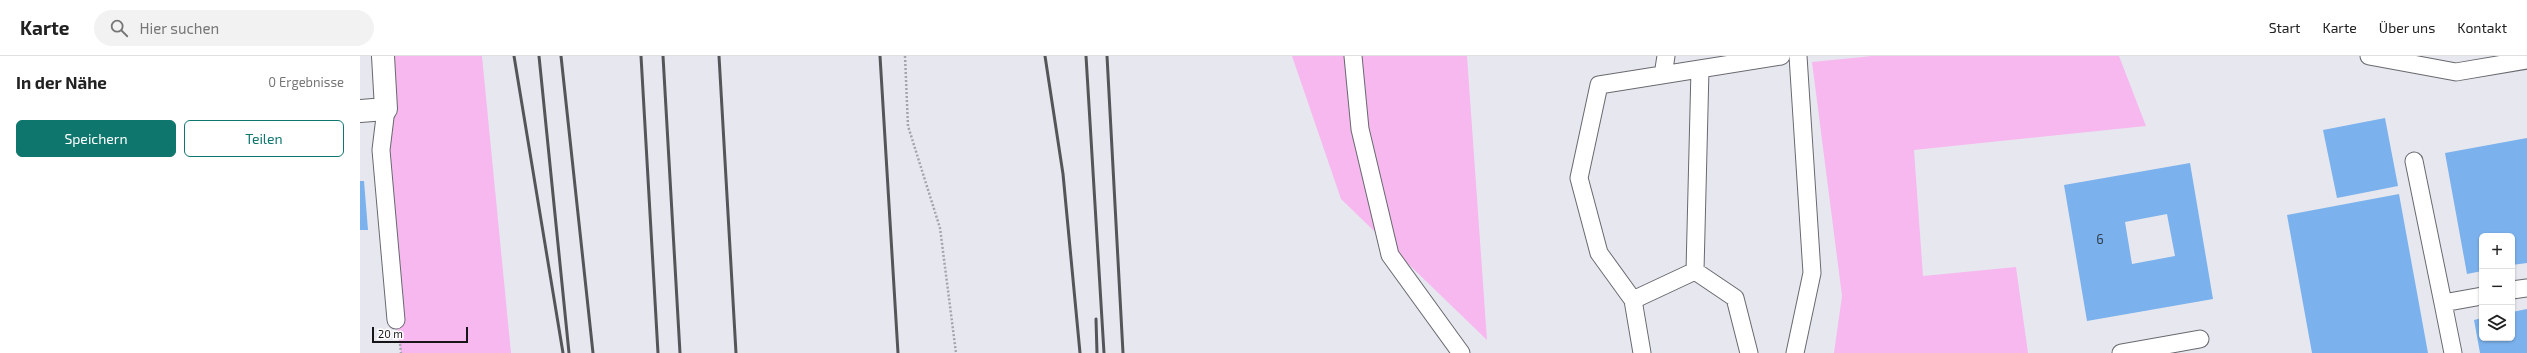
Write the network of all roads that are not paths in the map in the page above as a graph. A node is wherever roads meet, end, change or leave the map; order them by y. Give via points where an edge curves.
1 (383, 56) edge
2 (1353, 56) edge
3 (1666, 56) edge
4 (1781, 56) edge
5 (1798, 56) edge
6 (2369, 56) edge
7 (2527, 60) edge
8 (1700, 69) junction
9 (1663, 75) junction
10 (386, 109) junction
11 (360, 111) edge
12 (2414, 161) dead end
13 (1696, 271) junction
14 (2527, 288) edge
15 (2515, 290) edge
16 (2479, 297) edge
17 (1633, 300) junction
18 (2443, 303) junction
19 (396, 320) dead end
20 (2200, 339) dead end
21 (1461, 353) edge
22 (1642, 353) edge
23 (1749, 353) edge
24 (1794, 353) edge
25 (2120, 353) edge
26 (2453, 353) edge

1 - 10 street
2 - 21 lane via 1360,129 1390,255
3 - 9 lane
4 - 8 lane
5 - 24 lane via 1812,273
6 - 7 lane via 2456,72
8 - 9 lane
8 - 13 lane
9 - 17 lane via 1599,85 1579,178 1599,253
10 - 11 street
10 - 19 lane via 380,150
12 - 18 lane
13 - 17 lane
13 - 23 lane via 1735,298
14 - 15 lane
16 - 18 lane
17 - 22 lane
18 - 26 lane
20 - 25 lane

